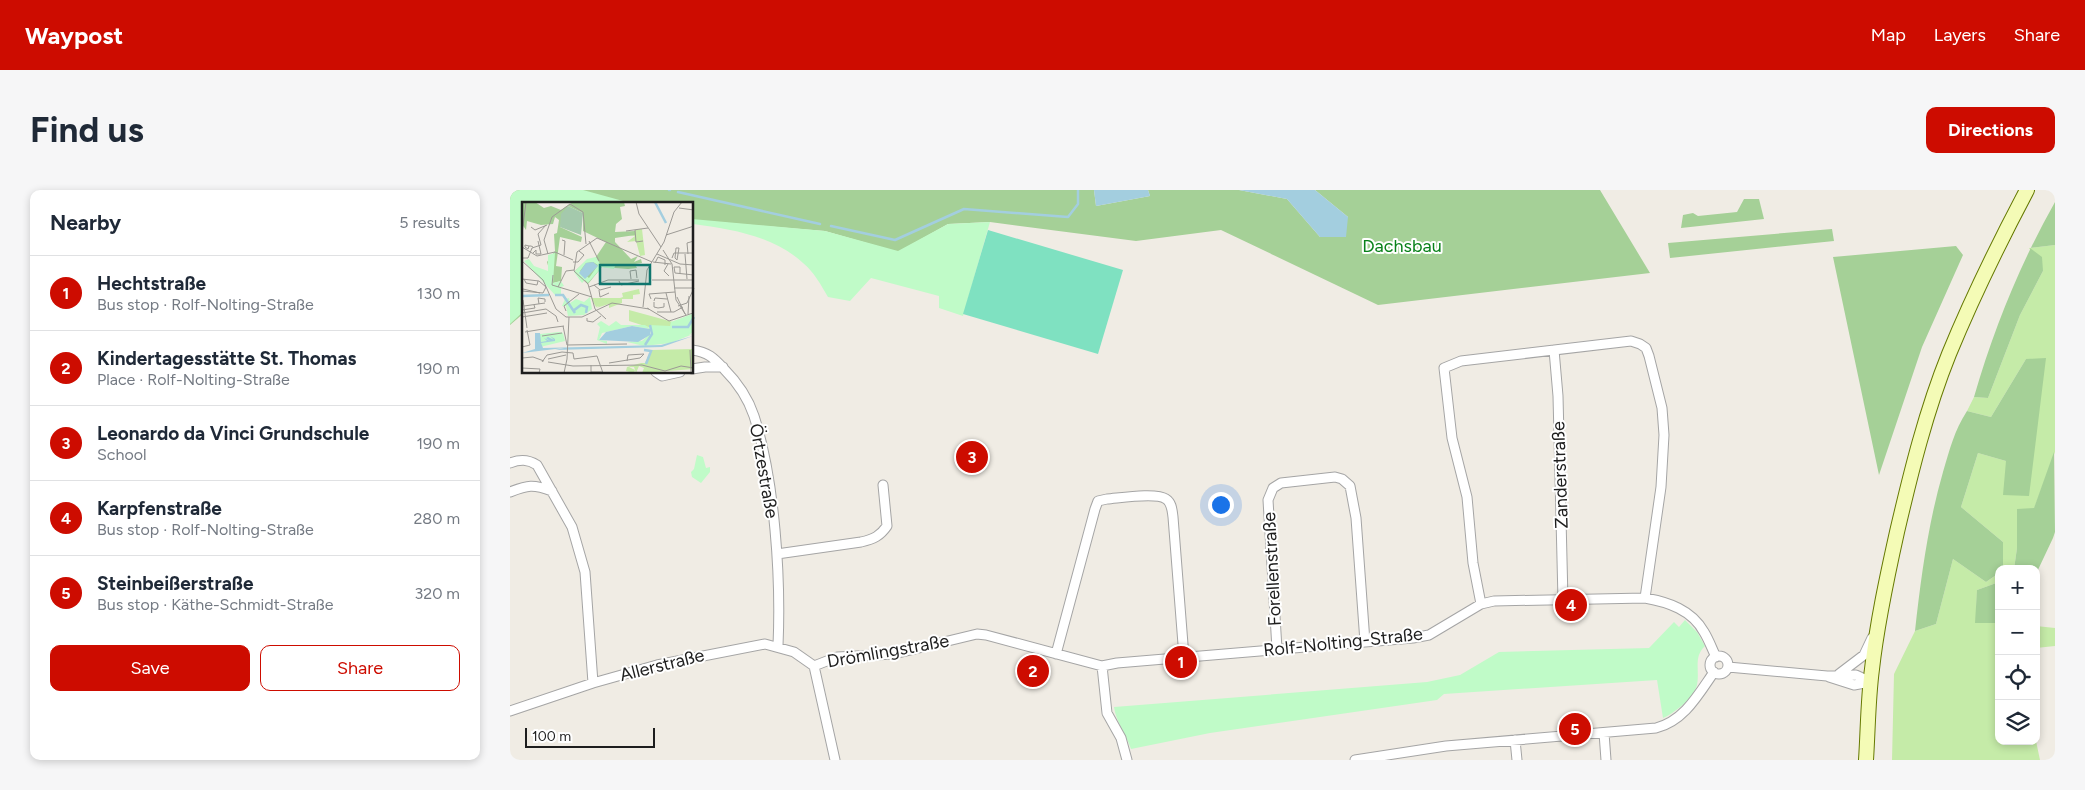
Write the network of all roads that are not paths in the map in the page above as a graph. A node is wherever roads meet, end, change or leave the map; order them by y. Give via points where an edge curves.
1 (2027, 190) edge
2 (694, 350) edge
3 (1554, 350) junction
4 (723, 368) junction
5 (694, 369) edge
6 (659, 374) edge
7 (671, 374) edge
8 (510, 463) edge
9 (883, 485) dead end
10 (552, 490) junction
11 (510, 492) edge
12 (777, 554) junction
13 (1645, 598) junction
14 (1563, 600) junction
15 (1480, 604) junction
16 (1878, 627) junction
17 (969, 635) joint
18 (1365, 642) junction
19 (778, 646) junction
20 (1277, 649) junction
21 (1056, 654) junction
22 (1184, 657) junction
23 (1716, 657) junction
24 (814, 666) junction
25 (1102, 666) junction
26 (1728, 667) junction
27 (1714, 672) junction
28 (1839, 674) junction
29 (1827, 676) junction
30 (1871, 682) junction
31 (593, 683) junction
32 (510, 711) edge
33 (1604, 733) junction
34 (1515, 740) junction
35 (1396, 757) edge
36 (835, 760) edge
37 (1126, 760) edge
38 (1355, 760) edge
39 (1517, 760) edge
40 (1606, 760) edge
41 (1866, 760) edge

1 - 16 main road via 2001,239 1949,355 1907,490
2 - 4 street, Örtzestraße via 715,358
3 - 13 street via 1631,341 1646,348 1649,356 1662,408 1664,436 1661,488
3 - 14 street, Zanderstraße
3 - 15 street via 1461,361 1444,368 1452,438 1467,497
4 - 5 street
4 - 12 street, Örtzestraße via 737,384 754,415 768,480
6 - 7 street
8 - 10 street via 524,460 538,465
9 - 12 street via 887,526 881,535 872,540
10 - 11 street via 528,485
10 - 31 street via 572,527 585,572
12 - 19 street, Örtzestraße
13 - 14 street, Rolf-Nolting-Straße
13 - 23 street, Rolf-Nolting-Straße via 1680,608 1704,631
14 - 15 street, Rolf-Nolting-Straße
15 - 18 street, Rolf-Nolting-Straße via 1429,635
16 - 28 street via 1864,655
16 - 30 main road
17 - 21 street, Rolf-Nolting-Straße via 986,635
17 - 24 street, Drömlingstraße via 894,654 838,657
18 - 20 street, Rolf-Nolting-Straße
18 - 20 street, Forellenstraße via 1356,518 1350,486 1335,477 1281,483 1273,488 1268,500
19 - 24 street, Allerstraße via 794,652
19 - 31 street, Allerstraße via 765,644 710,654
20 - 22 street, Rolf-Nolting-Straße
21 - 22 street via 1098,501 1159,496 1171,505 1173,517
21 - 25 street, Rolf-Nolting-Straße
22 - 25 street, Rolf-Nolting-Straße
23 - 26 street, Rolf-Nolting-Straße via 1725,658
23 - 27 street via 1710,666
24 - 36 street, Drömlingstraße
25 - 37 street via 1107,713 1121,738
26 - 27 street via 1724,673
26 - 29 street
27 - 33 street via 1674,722 1656,728
28 - 29 street
28 - 30 street via 1856,675
29 - 30 street via 1854,685
30 - 41 main road
31 - 32 street, Allerstraße
33 - 34 street
33 - 40 street
34 - 35 street via 1446,746
34 - 39 street
35 - 38 street

